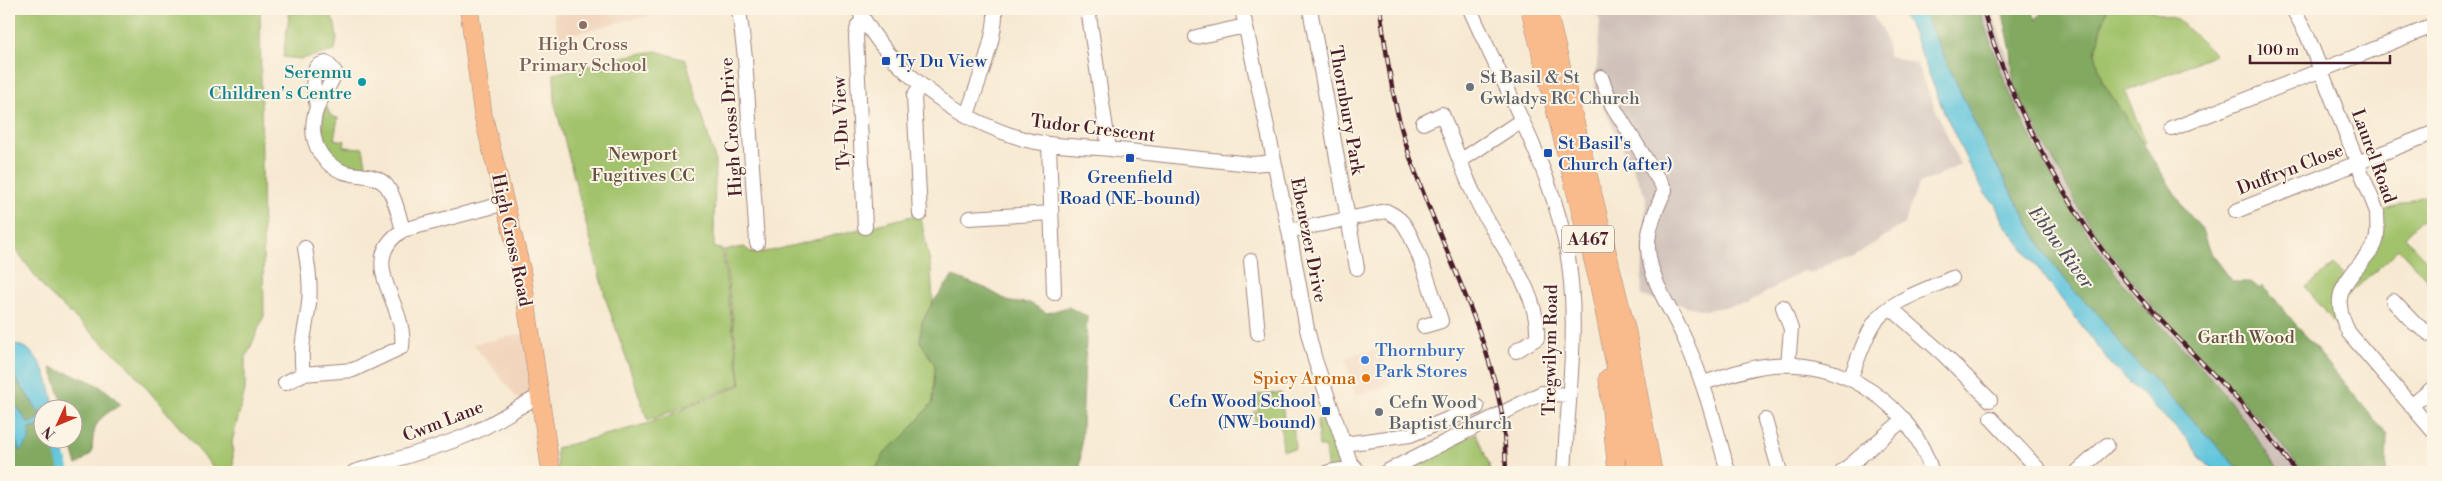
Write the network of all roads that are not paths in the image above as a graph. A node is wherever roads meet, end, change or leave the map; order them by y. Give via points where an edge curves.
1 (469, 9) edge
2 (738, 9) edge
3 (995, 9) edge
4 (1088, 9) edge
5 (1242, 9) edge
6 (1310, 9) edge
7 (1530, 9) edge
8 (1547, 9) edge
9 (2293, 9) edge
10 (1474, 10) edge
11 (860, 14) edge
12 (1245, 26) junction
13 (2433, 26) edge
14 (1196, 37) dead end
15 (2321, 71) junction
16 (1601, 77) dead end
17 (921, 85) junction
18 (318, 108) dead end
19 (966, 115) junction
20 (1522, 120) junction
21 (1423, 123) dead end
22 (2172, 129) dead end
23 (2433, 133) edge
24 (1048, 144) junction
25 (1109, 149) junction
26 (1460, 160) junction
27 (1569, 161) junction
28 (1274, 162) junction
29 (2358, 163) junction
30 (506, 203) junction
31 (2236, 211) dead end
32 (1051, 212) junction
33 (920, 214) dead end
34 (969, 218) dead end
35 (1348, 218) junction
36 (865, 227) dead end
37 (403, 230) junction
38 (1289, 231) junction
39 (758, 243) dead end
40 (305, 248) dead end
41 (1251, 261) dead end
42 (1357, 268) dead end
43 (1952, 278) dead end
44 (1054, 292) dead end
45 (2393, 301) dead end
46 (1783, 307) dead end
47 (1891, 308) junction
48 (1424, 326) dead end
49 (1258, 333) dead end
50 (1627, 333) junction
51 (2433, 336) edge
52 (1516, 351) dead end
53 (1788, 365) junction
54 (303, 374) junction
55 (1850, 379) junction
56 (285, 382) dead end
57 (1703, 383) junction
58 (2433, 388) edge
59 (1568, 395) junction
60 (540, 396) junction
61 (1990, 400) dead end
62 (2410, 406) junction
63 (1477, 407) dead end
64 (1991, 418) dead end
65 (1904, 419) junction
66 (1765, 420) dead end
67 (2433, 431) edge
68 (1344, 444) junction
69 (2107, 445) dead end
70 (1356, 470) edge
71 (354, 472) edge
72 (551, 472) edge
73 (1329, 472) edge
74 (1386, 472) edge
75 (1564, 472) edge
76 (1617, 472) edge
77 (1637, 472) edge
78 (1653, 472) edge
79 (1659, 472) edge
80 (1728, 472) edge
81 (1780, 472) edge
82 (1842, 472) edge
83 (1932, 472) edge
84 (2041, 472) edge
85 (2077, 472) edge

1 - 30 main road, High Cross Road via 483,115
2 - 39 street, High Cross Drive via 745,58
3 - 19 street via 988,47
4 - 25 street
5 - 12 street, Ebenezer Drive
6 - 35 street, Thornbury Park
7 - 27 main road, A467
8 - 50 main road, A467
9 - 15 street, Laurel Road
10 - 20 street, Tregwilym Road
11 - 17 street, Tudor Crescent via 892,57
11 - 36 street, Ty-Du View via 856,36
12 - 14 street
12 - 28 street, Ebenezer Drive
13 - 15 street
15 - 22 street
15 - 29 street, Laurel Road
16 - 57 street via 1612,105 1665,190 1655,212 1648,247 1654,279
17 - 19 street, Tudor Crescent
17 - 33 street via 914,96
18 - 37 street via 313,134 324,160 341,171 385,184
19 - 24 street, Tudor Crescent via 1006,133
20 - 26 street
20 - 59 street, Tregwilym Road via 1545,175 1565,243 1572,313
21 - 26 street via 1442,114
23 - 29 street, Duffryn Close
24 - 25 street, Tudor Crescent
24 - 32 street
25 - 28 street, Tudor Crescent via 1253,164
26 - 52 street via 1477,202 1530,296 1536,314 1537,338
27 - 76 main road via 1606,366
27 - 77 main road, A467 via 1606,314
28 - 38 street, Ebenezer Drive
29 - 31 street, Duffryn Close
29 - 62 street, Laurel Road via 2377,212 2378,233 2374,244 2347,279 2338,304 2349,333
30 - 37 street
30 - 60 main road, High Cross Road via 521,268
32 - 34 street
32 - 44 street
35 - 38 street
35 - 42 street, Thornbury Park
35 - 48 street via 1386,211 1403,223 1441,321
37 - 54 street via 392,238 381,258 401,328 402,347 353,370
38 - 68 street, Ebenezer Drive via 1315,360
40 - 54 street via 310,280 300,347
41 - 49 street
43 - 47 street
45 - 51 street via 2414,323
46 - 53 street via 1790,329
47 - 55 street via 1871,329
47 - 61 street
50 - 78 main road, A467
50 - 79 main road
53 - 55 street via 1818,368
53 - 57 street via 1755,368
54 - 56 street
55 - 65 street via 1878,395
57 - 80 street
58 - 62 street
59 - 74 street via 1547,392 1537,396
59 - 75 street, Tregwilym Road
60 - 71 street, Cwm Lane via 469,435
60 - 72 main road, High Cross Road
62 - 67 street, Laurel Road
63 - 68 street via 1410,434
64 - 84 street
65 - 82 street
65 - 83 street via 1923,448
66 - 81 street
68 - 70 street, Ebenezer Drive
69 - 85 street
70 - 73 street

